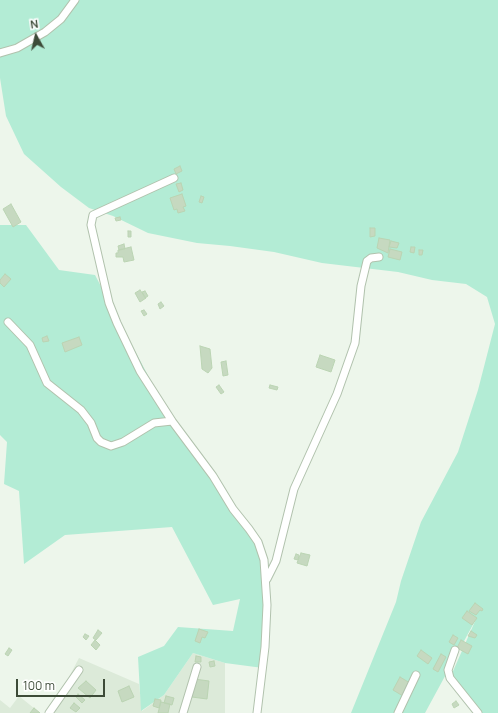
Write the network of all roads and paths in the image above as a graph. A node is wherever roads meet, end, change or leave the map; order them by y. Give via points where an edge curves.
1 (75, 0) edge
2 (0, 53) edge
3 (174, 178) dead end
4 (379, 256) dead end
5 (8, 322) dead end
6 (172, 421) junction
7 (266, 581) junction
8 (455, 650) dead end
9 (196, 667) dead end
10 (80, 670) dead end
11 (416, 675) dead end
12 (49, 713) edge
13 (184, 713) edge
14 (257, 713) edge
15 (398, 713) edge
16 (478, 713) edge

1 - 2 street via 61,19 45,32 17,48
3 - 6 street via 93,215 91,225 104,284 117,323 140,371
4 - 7 street via 367,261 361,286 355,343 337,394 294,489 276,561
5 - 6 street via 30,346 47,383 81,410 101,442 111,446 123,442 154,423
6 - 7 street via 258,542 264,560
7 - 14 street via 265,647
8 - 16 street via 448,670 450,678
9 - 13 street
10 - 12 street
11 - 15 street

